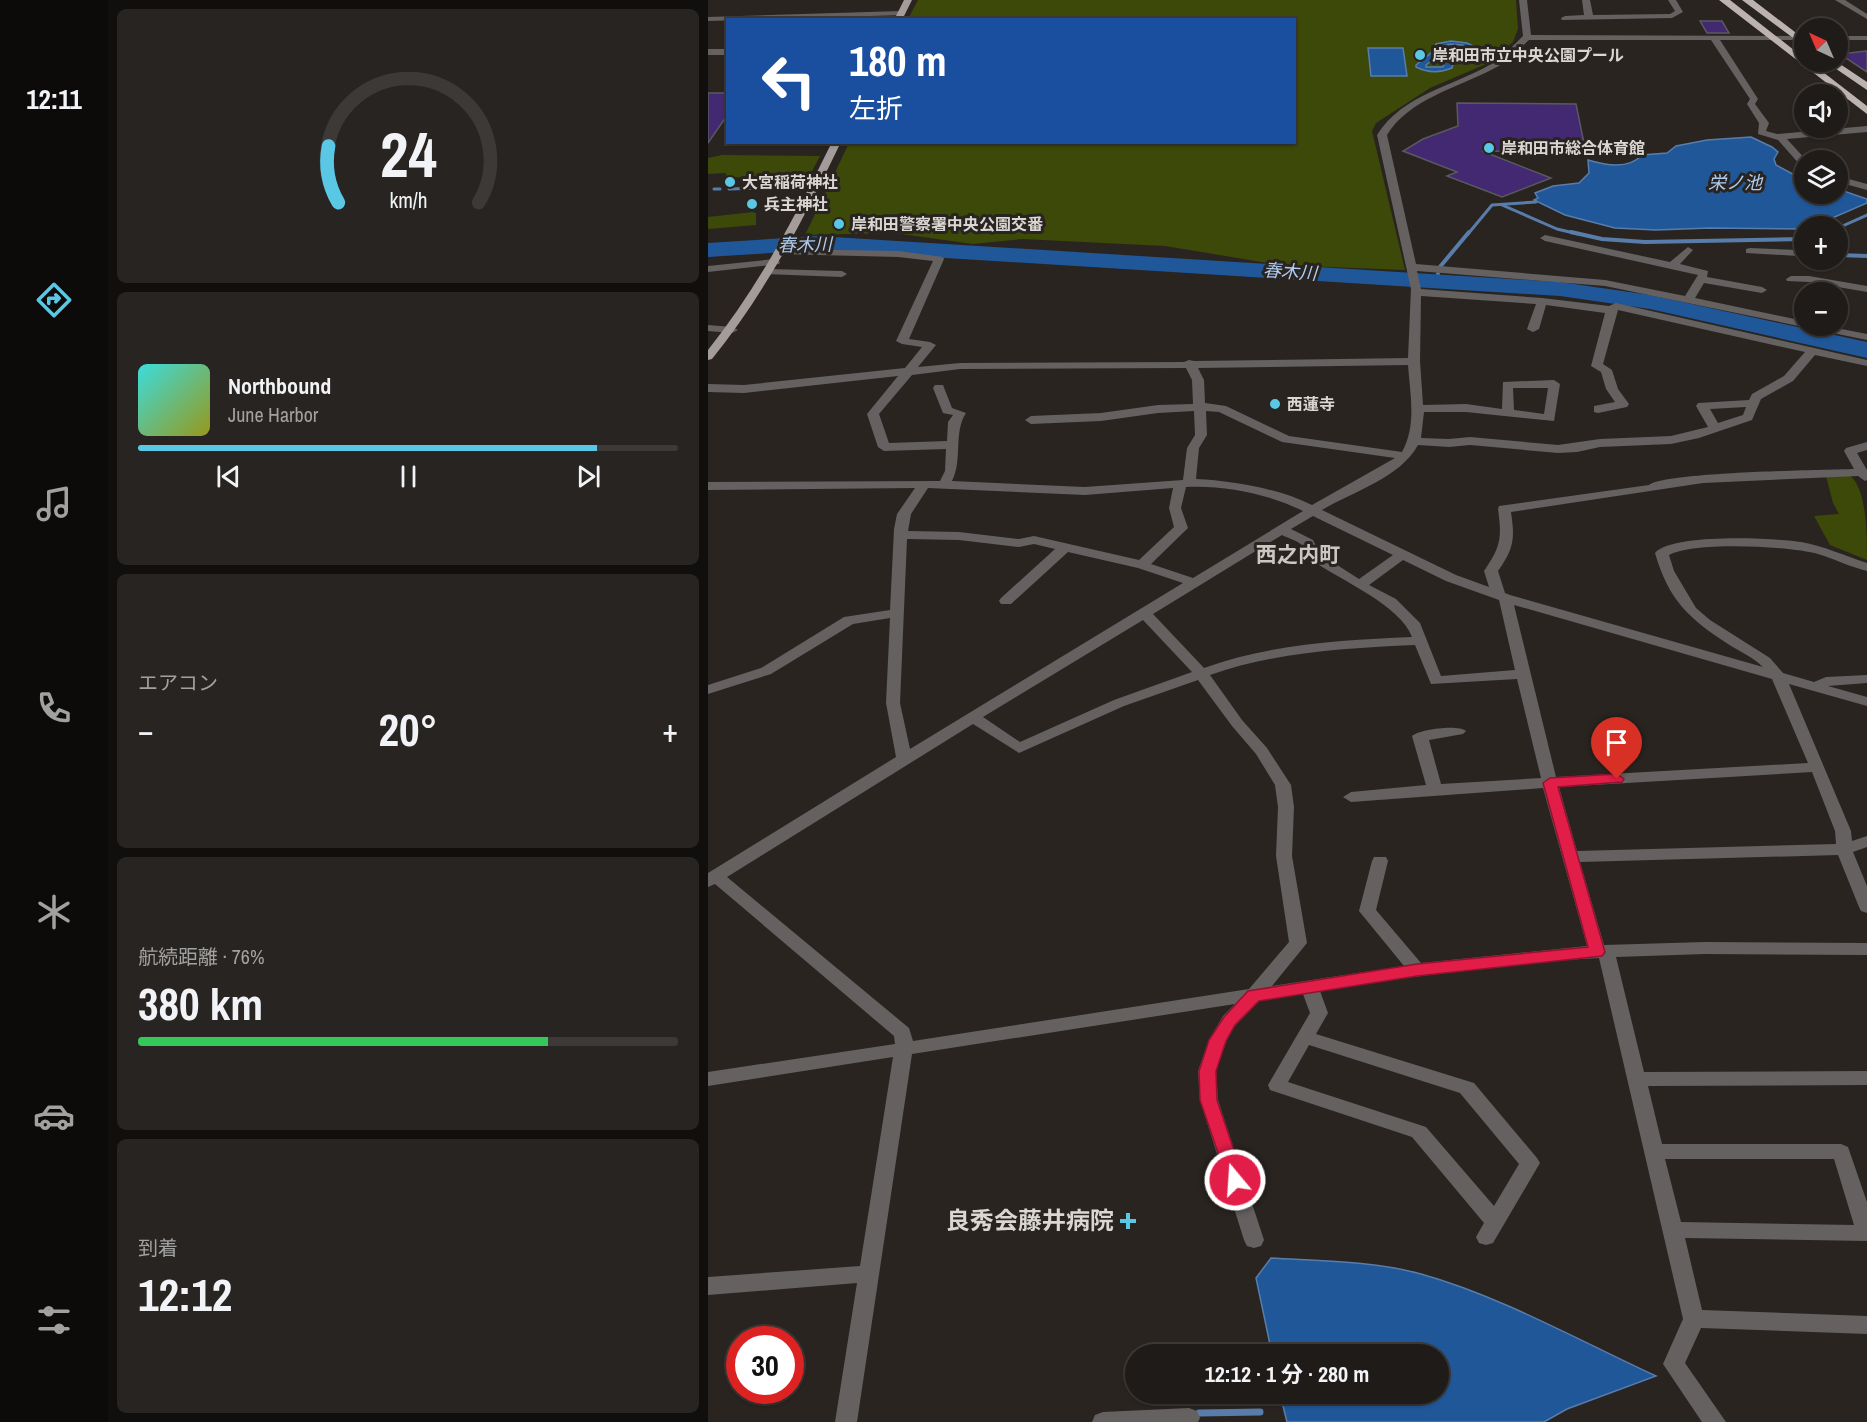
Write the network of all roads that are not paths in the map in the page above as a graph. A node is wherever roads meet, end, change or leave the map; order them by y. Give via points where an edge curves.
1 (908, 0) edge
2 (1523, 0) edge
3 (1586, 0) edge
4 (1672, 0) edge
5 (1724, 0) edge
6 (1747, 0) edge
7 (1839, 0) edge
8 (1625, 5) dead end
9 (900, 16) edge
10 (1632, 16) junction
11 (1867, 17) edge
12 (772, 18) edge
13 (1565, 18) dead end
14 (1589, 18) junction
15 (708, 19) edge
16 (726, 19) edge
17 (1794, 34) edge
18 (1527, 37) junction
19 (1714, 38) junction
20 (1774, 38) junction
21 (1848, 38) edge
22 (1867, 38) edge
23 (1794, 39) edge
24 (708, 52) edge
25 (726, 52) edge
26 (1845, 72) edge
27 (1867, 87) edge
28 (1867, 111) edge
29 (1867, 129) edge
30 (1776, 137) junction
31 (836, 144) edge
32 (1794, 153) edge
33 (1848, 182) edge
34 (1867, 187) edge
35 (1545, 238) dead end
36 (1688, 249) dead end
37 (781, 251) junction
38 (1750, 251) dead end
39 (1794, 260) edge
40 (1671, 266) junction
41 (772, 267) junction
42 (708, 269) edge
43 (1411, 269) junction
44 (1797, 270) edge
45 (1821, 270) edge
46 (842, 274) dead end
47 (1701, 279) junction
48 (1791, 279) dead end
49 (1867, 289) edge
50 (1762, 290) dead end
51 (1415, 291) junction
52 (1689, 299) junction
53 (1542, 301) junction
54 (1611, 310) junction
55 (1794, 322) edge
56 (708, 328) edge
57 (1533, 329) dead end
58 (732, 330) junction
59 (1848, 333) edge
60 (1867, 337) edge
61 (1813, 350) junction
62 (708, 357) edge
63 (1860, 357) edge
64 (1414, 361) junction
65 (1189, 363) junction
66 (907, 372) junction
67 (708, 388) edge
68 (939, 388) dead end
69 (1754, 402) junction
70 (1198, 406) junction
71 (1417, 409) junction
72 (1598, 409) dead end
73 (1508, 411) junction
74 (1031, 420) dead end
75 (1715, 428) junction
76 (1414, 441) junction
77 (953, 445) junction
78 (1867, 446) edge
79 (1406, 456) junction
80 (1865, 476) edge
81 (924, 484) junction
82 (1184, 484) junction
83 (944, 485) junction
84 (708, 486) edge
85 (1314, 511) junction
86 (1282, 530) junction
87 (902, 535) junction
88 (1065, 547) junction
89 (1403, 554) junction
90 (1142, 565) junction
91 (1867, 567) edge
92 (1195, 583) junction
93 (1359, 585) junction
94 (1502, 597) junction
95 (1006, 601) dead end
96 (898, 613) junction
97 (1144, 614) junction
98 (1420, 641) junction
99 (1200, 672) junction
100 (1523, 674) junction
101 (1779, 678) junction
102 (1867, 679) edge
103 (1816, 688) junction
104 (708, 690) edge
105 (1867, 702) edge
106 (973, 717) junction
107 (1458, 731) dead end
108 (904, 759) junction
109 (1818, 767) junction
110 (1550, 783) junction
111 (1435, 789) junction
112 (1351, 796) dead end
113 (1867, 841) edge
114 (1844, 849) junction
115 (1571, 857) junction
116 (1380, 861) dead end
117 (712, 878) edge
118 (1867, 907) edge
119 (1867, 949) edge
120 (1601, 951) junction
121 (1417, 970) junction
122 (1310, 987) junction
123 (1254, 996) junction
124 (1305, 1037) junction
125 (904, 1049) junction
126 (1867, 1078) edge
127 (708, 1079) edge
128 (1636, 1079) junction
129 (1654, 1151) junction
130 (1673, 1230) junction
131 (1867, 1233) edge
132 (1254, 1240) dead end
133 (869, 1274) junction
134 (708, 1286) edge
135 (1694, 1318) junction
136 (1867, 1325) edge
137 (1189, 1419) dead end
138 (846, 1422) edge
139 (1103, 1422) edge
140 (1715, 1422) edge

1 - 9 main road
2 - 18 street
3 - 14 street
4 - 10 street via 1679,12 1672,16
5 - 20 highway
6 - 17 highway
7 - 11 street
8 - 10 street
9 - 12 street
10 - 14 street
13 - 14 street
15 - 16 street
18 - 19 street
18 - 43 street via 1493,66 1432,93 1386,126 1382,135
19 - 20 street
19 - 30 street via 1754,99 1751,104 1764,123 1761,132
20 - 23 street
20 - 28 highway
21 - 22 street
24 - 25 street
26 - 27 highway
29 - 30 street
30 - 32 street
31 - 37 main road
33 - 34 street
35 - 40 street
36 - 40 street
37 - 41 main road
37 - 66 street via 887,253 939,259 902,341 930,345
38 - 39 street
40 - 47 street via 1704,273
41 - 42 street
41 - 46 street
41 - 58 main road
43 - 51 street
43 - 52 street via 1605,283
44 - 48 street
45 - 49 street
47 - 50 street
47 - 52 street
51 - 53 street
51 - 64 street
52 - 55 street
53 - 54 street
53 - 57 street
54 - 61 street via 1617,306
54 - 72 street via 1597,366 1606,370 1612,389 1623,404
56 - 58 street
58 - 62 main road
59 - 60 street
61 - 63 street
61 - 69 street via 1792,378 1776,390 1756,397
64 - 65 street
64 - 71 street
65 - 66 street via 960,366
65 - 70 street via 1198,380
66 - 67 street via 744,389
66 - 77 street via 873,414 884,447
68 - 77 street via 947,410 960,413 954,422
69 - 75 street via 1748,417
69 - 75 street via 1702,406
70 - 74 street
70 - 79 street via 1222,409 1287,439
70 - 82 street via 1201,435 1193,448
71 - 73 street
71 - 76 street
73 - 73 street via 1550,418 1554,384 1507,384
75 - 76 street via 1671,440 1558,449 1491,442
76 - 79 street
77 - 83 street via 951,471
78 - 80 street via 1850,451
79 - 85 street
80 - 94 street via 1703,479 1504,509 1509,539 1506,551 1491,571
81 - 83 street
81 - 84 street
81 - 87 street via 904,514
82 - 83 street via 1085,491
82 - 85 street via 1219,484 1289,499
82 - 90 street via 1175,508 1181,528
85 - 86 street
85 - 89 street
86 - 92 street
86 - 93 street via 1308,543 1315,555
87 - 88 street via 1019,543 1034,540
87 - 96 street
88 - 90 street
88 - 95 street
89 - 93 street
89 - 94 street via 1450,578
90 - 92 street
91 - 101 street via 1820,550 1760,542 1673,547 1662,553 1690,610 1765,661
92 - 97 street
93 - 98 street via 1391,602 1415,626
94 - 100 street
94 - 101 street
96 - 104 street via 849,620 766,671
96 - 108 street via 893,703
97 - 99 street
97 - 106 street
98 - 99 street via 1344,644 1236,661
98 - 100 street via 1436,681
99 - 106 street via 1019,748
99 - 123 street via 1262,751 1283,785 1284,856 1298,942
100 - 110 street
101 - 103 street
101 - 109 street
102 - 103 street via 1826,681
103 - 105 street
106 - 108 street
107 - 111 street via 1420,736
108 - 117 street
109 - 110 street
109 - 114 street via 1843,831
110 - 111 street
110 - 115 street
111 - 112 street
113 - 114 street
114 - 115 street
114 - 118 street
115 - 120 street
116 - 121 street via 1367,911
117 - 125 street via 903,1033
119 - 120 street
120 - 121 street
120 - 128 street
121 - 122 street
122 - 123 street
122 - 124 street via 1319,1013
123 - 125 street
123 - 132 street via 1229,1021 1207,1071 1209,1100
124 - 124 street via 1467,1088 1530,1162 1490,1230 1419,1132 1277,1085
125 - 127 street
125 - 133 street
126 - 128 street
128 - 129 street
129 - 130 street
129 - 131 street via 1841,1152
130 - 131 street
130 - 135 street
133 - 134 street
133 - 138 street
135 - 136 street
135 - 140 street via 1674,1364
137 - 139 street

